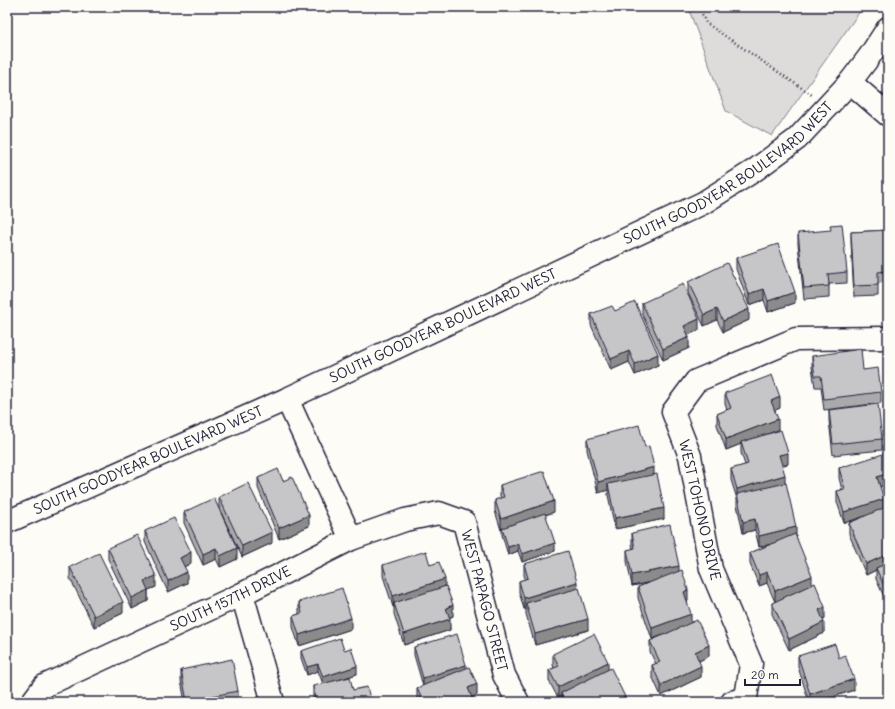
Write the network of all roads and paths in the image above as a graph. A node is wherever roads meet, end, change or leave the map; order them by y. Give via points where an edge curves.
1 (699, 7) edge
2 (888, 28) edge
3 (850, 82) junction
4 (828, 106) junction
5 (888, 115) edge
6 (888, 338) edge
7 (287, 399) junction
8 (439, 513) joint
9 (7, 522) edge
10 (351, 539) junction
11 (242, 594) junction
12 (739, 700) edge
13 (32, 702) edge
14 (273, 702) edge
15 (518, 702) edge

1 - 4 path via 706,23
2 - 3 street, SOUTH GOODYEAR BOULEVARD WEST
3 - 4 street, SOUTH GOODYEAR BOULEVARD WEST
3 - 5 street
4 - 7 street, SOUTH GOODYEAR BOULEVARD WEST via 797,139 703,203
6 - 12 street, WEST TOHONO DRIVE via 796,339 696,381 673,412 690,456 711,569 751,664
7 - 9 street, SOUTH GOODYEAR BOULEVARD WEST
7 - 10 street
8 - 10 street, SOUTH 157TH DRIVE via 405,520
8 - 15 street, WEST PAPAGO STREET via 464,522 504,675
10 - 11 street, SOUTH 157TH DRIVE
11 - 13 street, SOUTH 157TH DRIVE via 44,686
11 - 14 street

